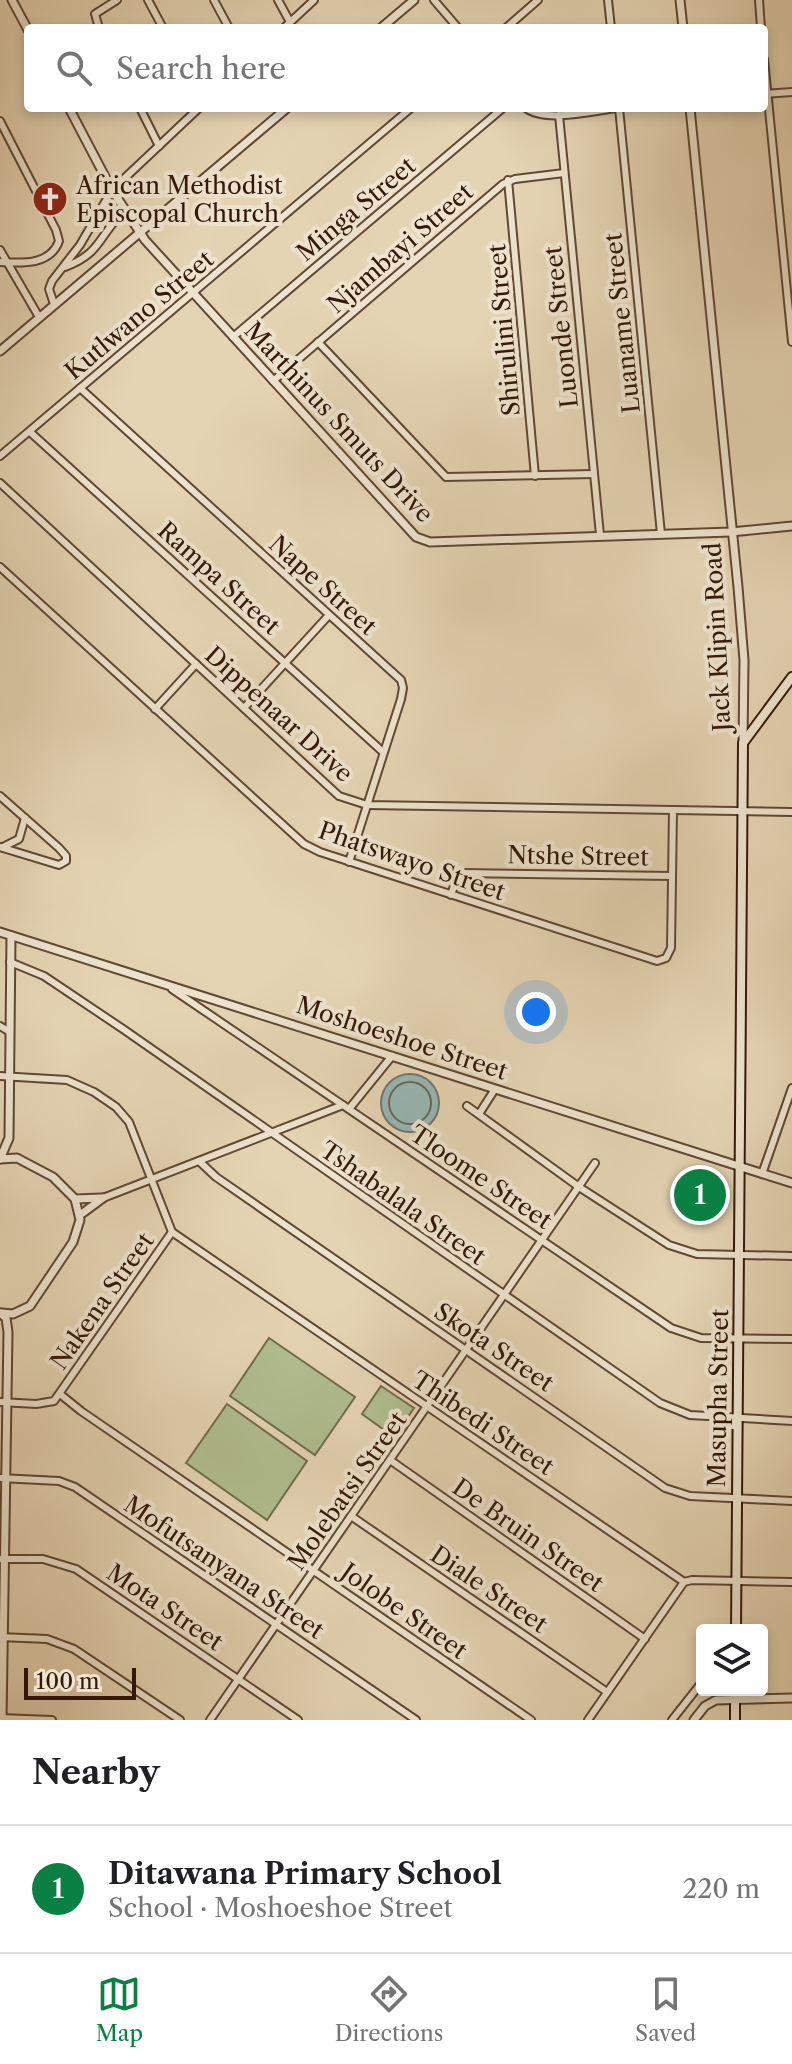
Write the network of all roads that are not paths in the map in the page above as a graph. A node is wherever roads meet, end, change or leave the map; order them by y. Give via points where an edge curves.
1 (12, 0) edge
2 (117, 0) edge
3 (148, 0) edge
4 (214, 0) edge
5 (278, 0) edge
6 (314, 0) edge
7 (414, 0) edge
8 (434, 0) edge
9 (538, 0) edge
10 (608, 0) edge
11 (680, 0) edge
12 (759, 0) edge
13 (25, 24) edge
14 (98, 24) edge
15 (161, 24) edge
16 (227, 24) edge
17 (287, 24) edge
18 (288, 24) edge
19 (386, 24) edge
20 (455, 24) edge
21 (511, 24) edge
22 (611, 24) edge
23 (683, 24) edge
24 (761, 24) edge
25 (792, 92) edge
26 (768, 94) edge
27 (71, 112) edge
28 (142, 112) edge
29 (195, 112) edge
30 (282, 112) edge
31 (406, 112) edge
32 (498, 112) edge
33 (533, 112) edge
34 (584, 112) edge
35 (617, 112) edge
36 (690, 112) edge
37 (768, 112) edge
38 (559, 115) junction
39 (0, 121) edge
40 (159, 146) junction
41 (564, 173) junction
42 (508, 180) junction
43 (112, 190) junction
44 (124, 211) junction
45 (140, 233) junction
46 (0, 250) edge
47 (3, 262) edge
48 (65, 267) junction
49 (193, 293) junction
50 (54, 304) junction
51 (790, 308) edge
52 (39, 317) junction
53 (233, 337) junction
54 (318, 342) junction
55 (792, 342) edge
56 (0, 351) edge
57 (273, 381) junction
58 (80, 388) junction
59 (30, 432) junction
60 (0, 456) edge
61 (594, 474) junction
62 (535, 476) junction
63 (0, 483) edge
64 (792, 526) edge
65 (731, 532) junction
66 (661, 534) junction
67 (600, 535) junction
68 (0, 567) edge
69 (329, 615) junction
70 (196, 664) junction
71 (286, 664) junction
72 (792, 677) edge
73 (244, 708) junction
74 (155, 709) junction
75 (743, 743) junction
76 (383, 752) junction
77 (0, 796) edge
78 (367, 805) junction
79 (673, 810) junction
80 (743, 810) junction
81 (792, 812) edge
82 (25, 818) junction
83 (1, 847) edge
84 (349, 862) junction
85 (671, 876) junction
86 (451, 895) junction
87 (0, 932) edge
88 (11, 936) junction
89 (10, 962) junction
90 (169, 987) junction
91 (0, 1026) edge
92 (10, 1032) junction
93 (392, 1056) junction
94 (0, 1076) edge
95 (10, 1076) junction
96 (792, 1088) edge
97 (495, 1089) junction
98 (467, 1106) dead end
99 (346, 1107) junction
100 (479, 1114) junction
101 (272, 1132) junction
102 (9, 1138) junction
103 (17, 1158) junction
104 (0, 1159) edge
105 (199, 1161) junction
106 (595, 1163) dead end
107 (741, 1167) junction
108 (762, 1174) junction
109 (152, 1179) junction
110 (792, 1183) edge
111 (579, 1187) junction
112 (103, 1198) junction
113 (75, 1199) junction
114 (80, 1215) junction
115 (172, 1232) junction
116 (542, 1240) junction
117 (792, 1256) edge
118 (740, 1257) junction
119 (504, 1296) junction
120 (0, 1313) edge
121 (18, 1313) junction
122 (8, 1332) junction
123 (739, 1339) junction
124 (792, 1339) edge
125 (466, 1350) junction
126 (60, 1394) junction
127 (4, 1403) edge
128 (427, 1406) junction
129 (738, 1418) junction
130 (792, 1421) edge
131 (390, 1460) junction
132 (3, 1478) edge
133 (737, 1499) junction
134 (792, 1501) edge
135 (351, 1516) junction
136 (2, 1559) edge
137 (314, 1570) junction
138 (736, 1581) junction
139 (684, 1582) junction
140 (792, 1582) edge
141 (276, 1624) junction
142 (736, 1624) edge
143 (2, 1637) edge
144 (645, 1639) junction
145 (238, 1679) junction
146 (696, 1690) edge
147 (607, 1692) junction
148 (729, 1696) edge
149 (735, 1696) edge
150 (764, 1696) edge
151 (792, 1698) edge
152 (1, 1719) edge
153 (52, 1720) edge
154 (180, 1720) edge
155 (210, 1720) edge
156 (298, 1720) edge
157 (416, 1720) edge
158 (531, 1720) edge
159 (588, 1720) edge
160 (672, 1720) edge
161 (694, 1720) edge
162 (735, 1720) edge

1 - 13 street
2 - 14 street via 95,14
3 - 15 street
4 - 16 street
5 - 17 street
6 - 18 street
7 - 19 street
8 - 20 street
9 - 21 street
10 - 22 street
11 - 23 street
12 - 24 street
25 - 26 street
27 - 43 street, Marthinus Smuts Drive
28 - 40 street
29 - 40 street
30 - 45 street
31 - 49 street, Kutlwano Street
32 - 53 street, Minga Street
33 - 38 street
34 - 38 street
35 - 66 street, Luaname Street
36 - 65 street, Jack Klipin Road
37 - 51 street
38 - 41 street, Luonde Street
39 - 47 street via 59,241 39,261
40 - 43 street
41 - 42 street, Njambayi Street
41 - 61 street, Luonde Street
42 - 54 street, Njambayi Street
42 - 62 street, Shirulini Street
43 - 44 street, Marthinus Smuts Drive
43 - 48 street
44 - 45 street, Marthinus Smuts Drive
44 - 48 street via 92,254
45 - 49 street, Marthinus Smuts Drive
45 - 50 street
46 - 47 street
47 - 52 street
48 - 50 street via 49,289
49 - 53 street, Marthinus Smuts Drive
49 - 58 street, Kutlwano Street
50 - 52 street
51 - 55 street
52 - 56 street
53 - 57 street, Marthinus Smuts Drive
54 - 57 street, Njambayi Street
54 - 62 street via 446,477
57 - 67 street, Marthinus Smuts Drive via 422,541
58 - 59 street, Kutlwano Street
58 - 69 street, Nape Street
59 - 60 street, Kutlwano Street
59 - 71 street, Rampa Street
61 - 62 street
61 - 67 street, Luonde Street
63 - 70 street, Dippenaar Drive
64 - 65 street, Marthinus Smuts Drive
65 - 66 street, Marthinus Smuts Drive
65 - 75 street, Jack Klipin Road via 744,660
66 - 67 street, Marthinus Smuts Drive
68 - 74 street, Phatswayo Street
69 - 71 street
69 - 76 street, Nape Street via 402,683
70 - 73 street, Dippenaar Drive
70 - 74 street
71 - 73 street
71 - 76 street, Rampa Street
72 - 75 main road
73 - 78 street, Dippenaar Drive via 339,796
74 - 84 street, Phatswayo Street via 304,844
75 - 80 main road, Jack Klipin Road
76 - 78 street, Nape Street
77 - 82 street
78 - 79 street, Dippenaar Drive
78 - 84 street, Nape Street
79 - 80 street, Dippenaar Drive
79 - 85 street, Phatswayo Street
80 - 81 street, Dippenaar Drive
80 - 107 main road, Jack Klipin Road
82 - 83 street via 19,839
82 - 83 street via 66,856 66,862 59,865
84 - 86 street, Phatswayo Street
85 - 86 street, Ntshe Street via 464,873
85 - 86 street, Phatswayo Street via 671,948 657,961
87 - 88 street, Moshoeshoe Street
88 - 89 street
88 - 90 street, Moshoeshoe Street
89 - 92 street
89 - 101 street, Tshabalala Street via 44,976
90 - 93 street, Moshoeshoe Street
90 - 99 street, Tloome Street
91 - 92 street
92 - 95 street
93 - 97 street, Moshoeshoe Street
93 - 99 street
94 - 95 street, Nakena Street
95 - 102 street
95 - 109 street, Nakena Street via 67,1080 116,1107 129,1122
96 - 108 street
97 - 100 street
97 - 107 street, Moshoeshoe Street
98 - 100 street
99 - 101 street
99 - 116 street, Tloome Street
100 - 111 street
101 - 105 street
101 - 119 street, Tshabalala Street
102 - 103 street
102 - 104 street
103 - 104 street
103 - 113 street via 53,1177
105 - 109 street
105 - 125 street, Skota Street
106 - 111 street, Molebatsi Street
107 - 108 street, Moshoeshoe Street
107 - 118 main road, Masupha Street
108 - 110 street, Moshoeshoe Street
109 - 112 street
109 - 115 street, Nakena Street
111 - 116 street, Molebatsi Street
111 - 118 street via 669,1245 697,1254
112 - 113 street
112 - 114 street
113 - 114 street
114 - 121 street via 73,1242 30,1306
115 - 126 street, Nakena Street
115 - 128 street, Thibedi Street
116 - 119 street, Molebatsi Street
116 - 123 street, Tloome Street via 671,1328 701,1338
117 - 118 street
118 - 123 main road, Masupha Street
119 - 125 street, Molebatsi Street
119 - 129 street, Tshabalala Street via 668,1408
120 - 121 street
120 - 122 street
121 - 122 street
122 - 127 street
123 - 124 street, Tloome Street
123 - 129 main road, Masupha Street
125 - 128 street, Molebatsi Street
125 - 133 street, Skota Street via 665,1488 690,1496
126 - 127 street, Nakena Street via 47,1404
126 - 137 street, Jolobe Street
127 - 132 street
128 - 131 street, Molebatsi Street
128 - 139 street, Thibedi Street
129 - 130 street, Tshabalala Street
129 - 133 main road, Masupha Street
131 - 135 street, Molebatsi Street
131 - 144 street, De Bruin Street
132 - 136 street
132 - 141 street, Mofutsanyana Street via 75,1487
133 - 134 street, Skota Street
133 - 138 main road, Masupha Street
135 - 137 street, Molebatsi Street
135 - 147 street, Diale Street
136 - 143 street
136 - 145 street, Mota Street via 43,1559 76,1569
137 - 141 street, Molebatsi Street
137 - 158 street, Jolobe Street
138 - 139 street
138 - 140 street
138 - 142 main road, Masupha Street
139 - 144 street
141 - 145 street, Molebatsi Street
141 - 157 street, Mofutsanyana Street
143 - 152 street
143 - 154 street via 47,1639 74,1649
144 - 147 street
145 - 155 street, Molebatsi Street
145 - 156 street, Mota Street
146 - 160 street
147 - 159 street
148 - 161 street via 710,1703
149 - 162 main road
150 - 151 street
152 - 153 street

